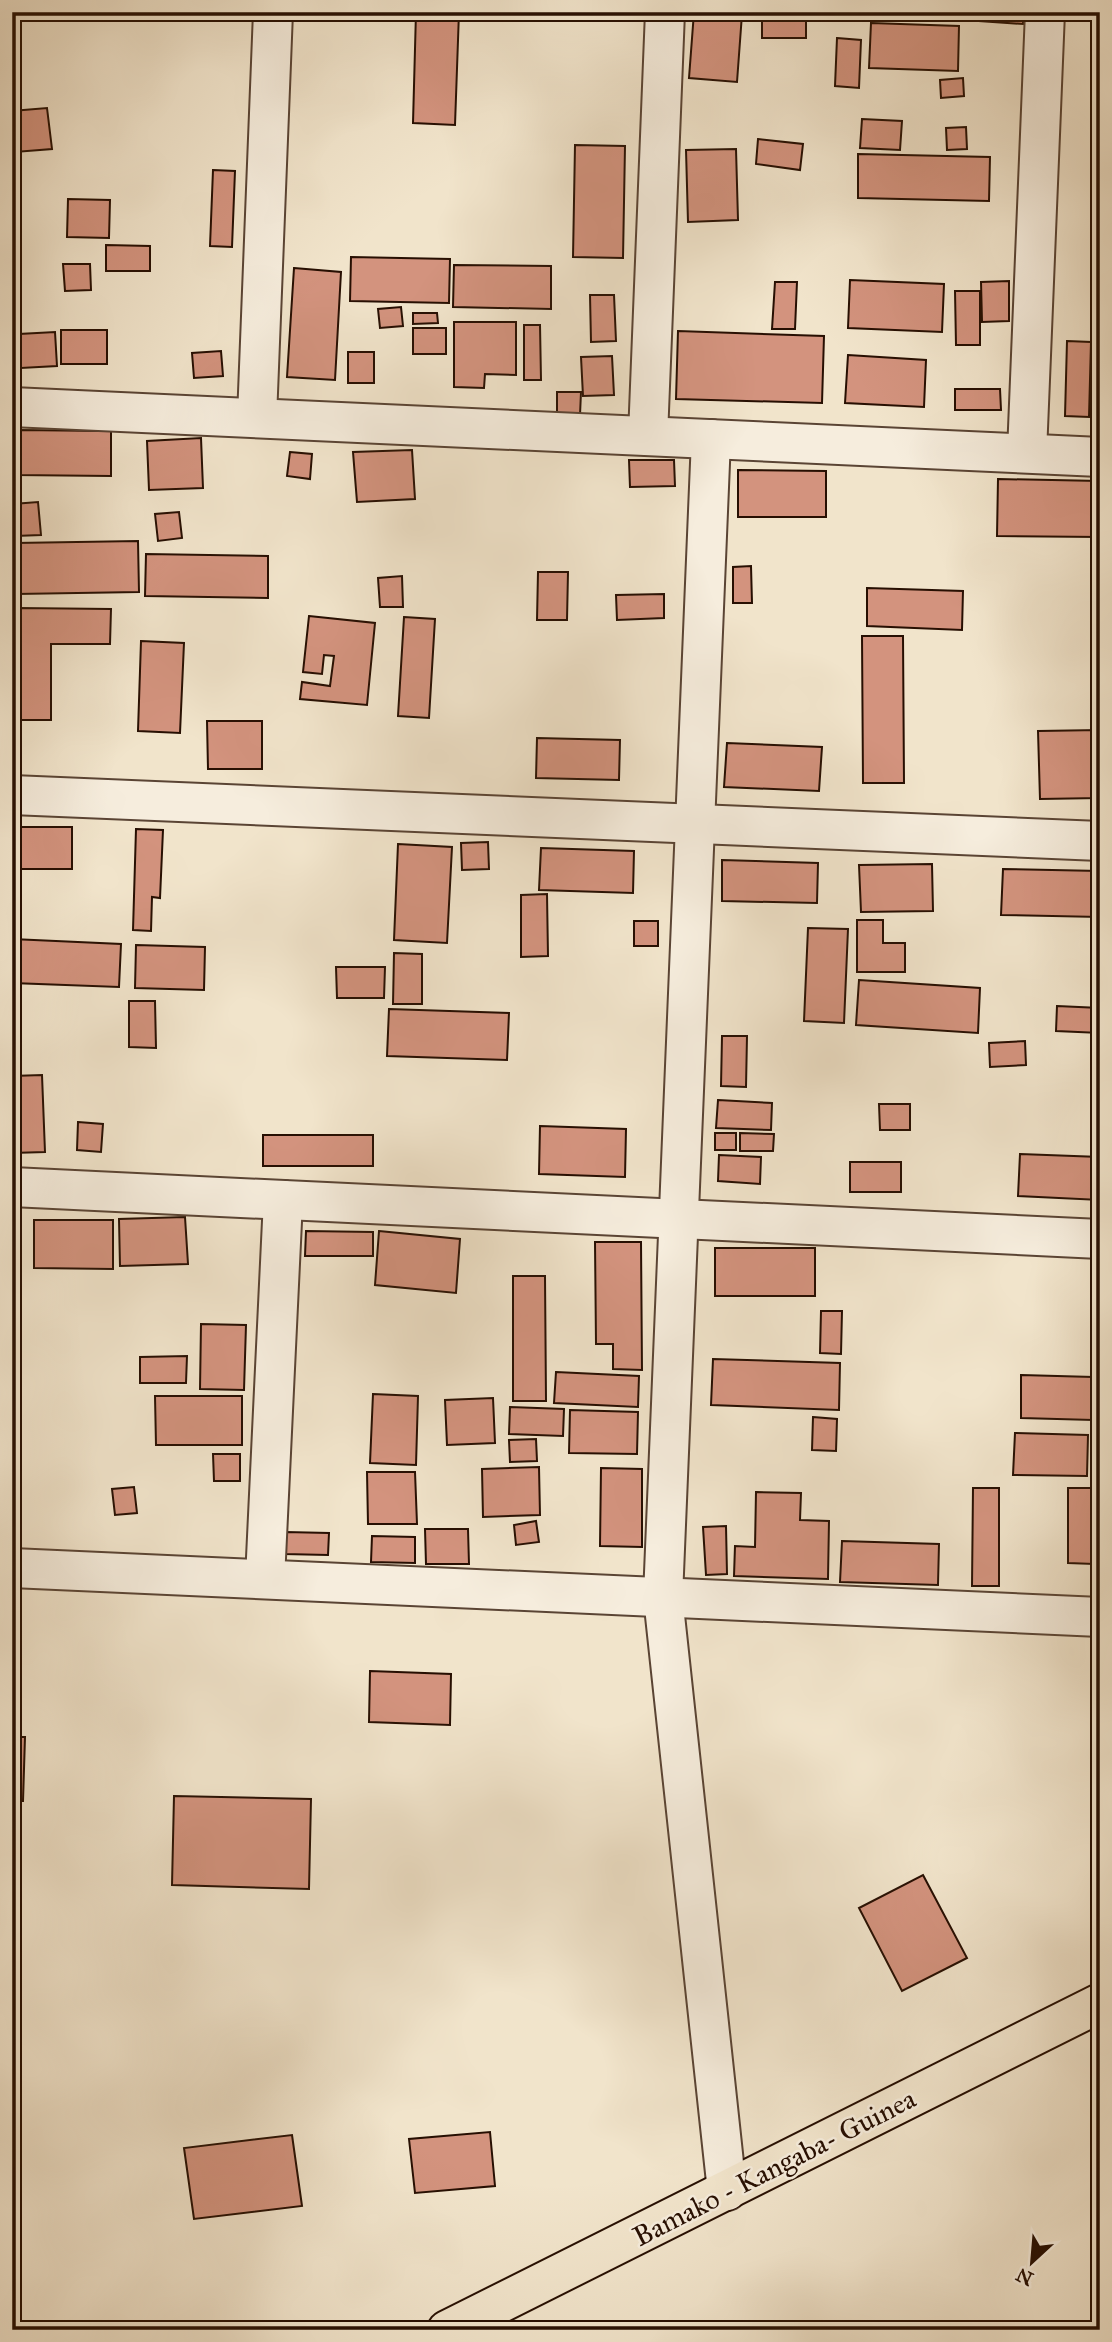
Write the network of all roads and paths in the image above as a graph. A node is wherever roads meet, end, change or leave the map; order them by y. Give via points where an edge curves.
1 (274, 12) edge
2 (665, 12) edge
3 (1045, 12) edge
4 (12, 407) edge
5 (257, 418) junction
6 (648, 436) junction
7 (711, 439) junction
8 (1027, 453) junction
9 (1100, 457) edge
10 (12, 795) edge
11 (695, 823) junction
12 (1100, 841) edge
13 (12, 1187) edge
14 (284, 1200) junction
15 (679, 1219) junction
16 (1100, 1239) edge
17 (12, 1568) edge
18 (265, 1579) junction
19 (663, 1597) junction
20 (1100, 1617) edge
21 (1100, 2003) edge
22 (727, 2190) junction
23 (447, 2330) edge

1 - 5 street
2 - 6 street
3 - 8 street
4 - 5 street
5 - 6 street
6 - 7 street
7 - 8 street
7 - 11 street
8 - 9 street
10 - 11 street
11 - 12 street
11 - 15 street
13 - 14 street
14 - 15 street
14 - 18 street
15 - 16 street
15 - 19 street
17 - 18 street
18 - 19 street
19 - 20 street
19 - 22 street
21 - 22 main road, Bamako - Kangaba- Guinea
22 - 23 main road, Bamako - Kangaba- Guinea

